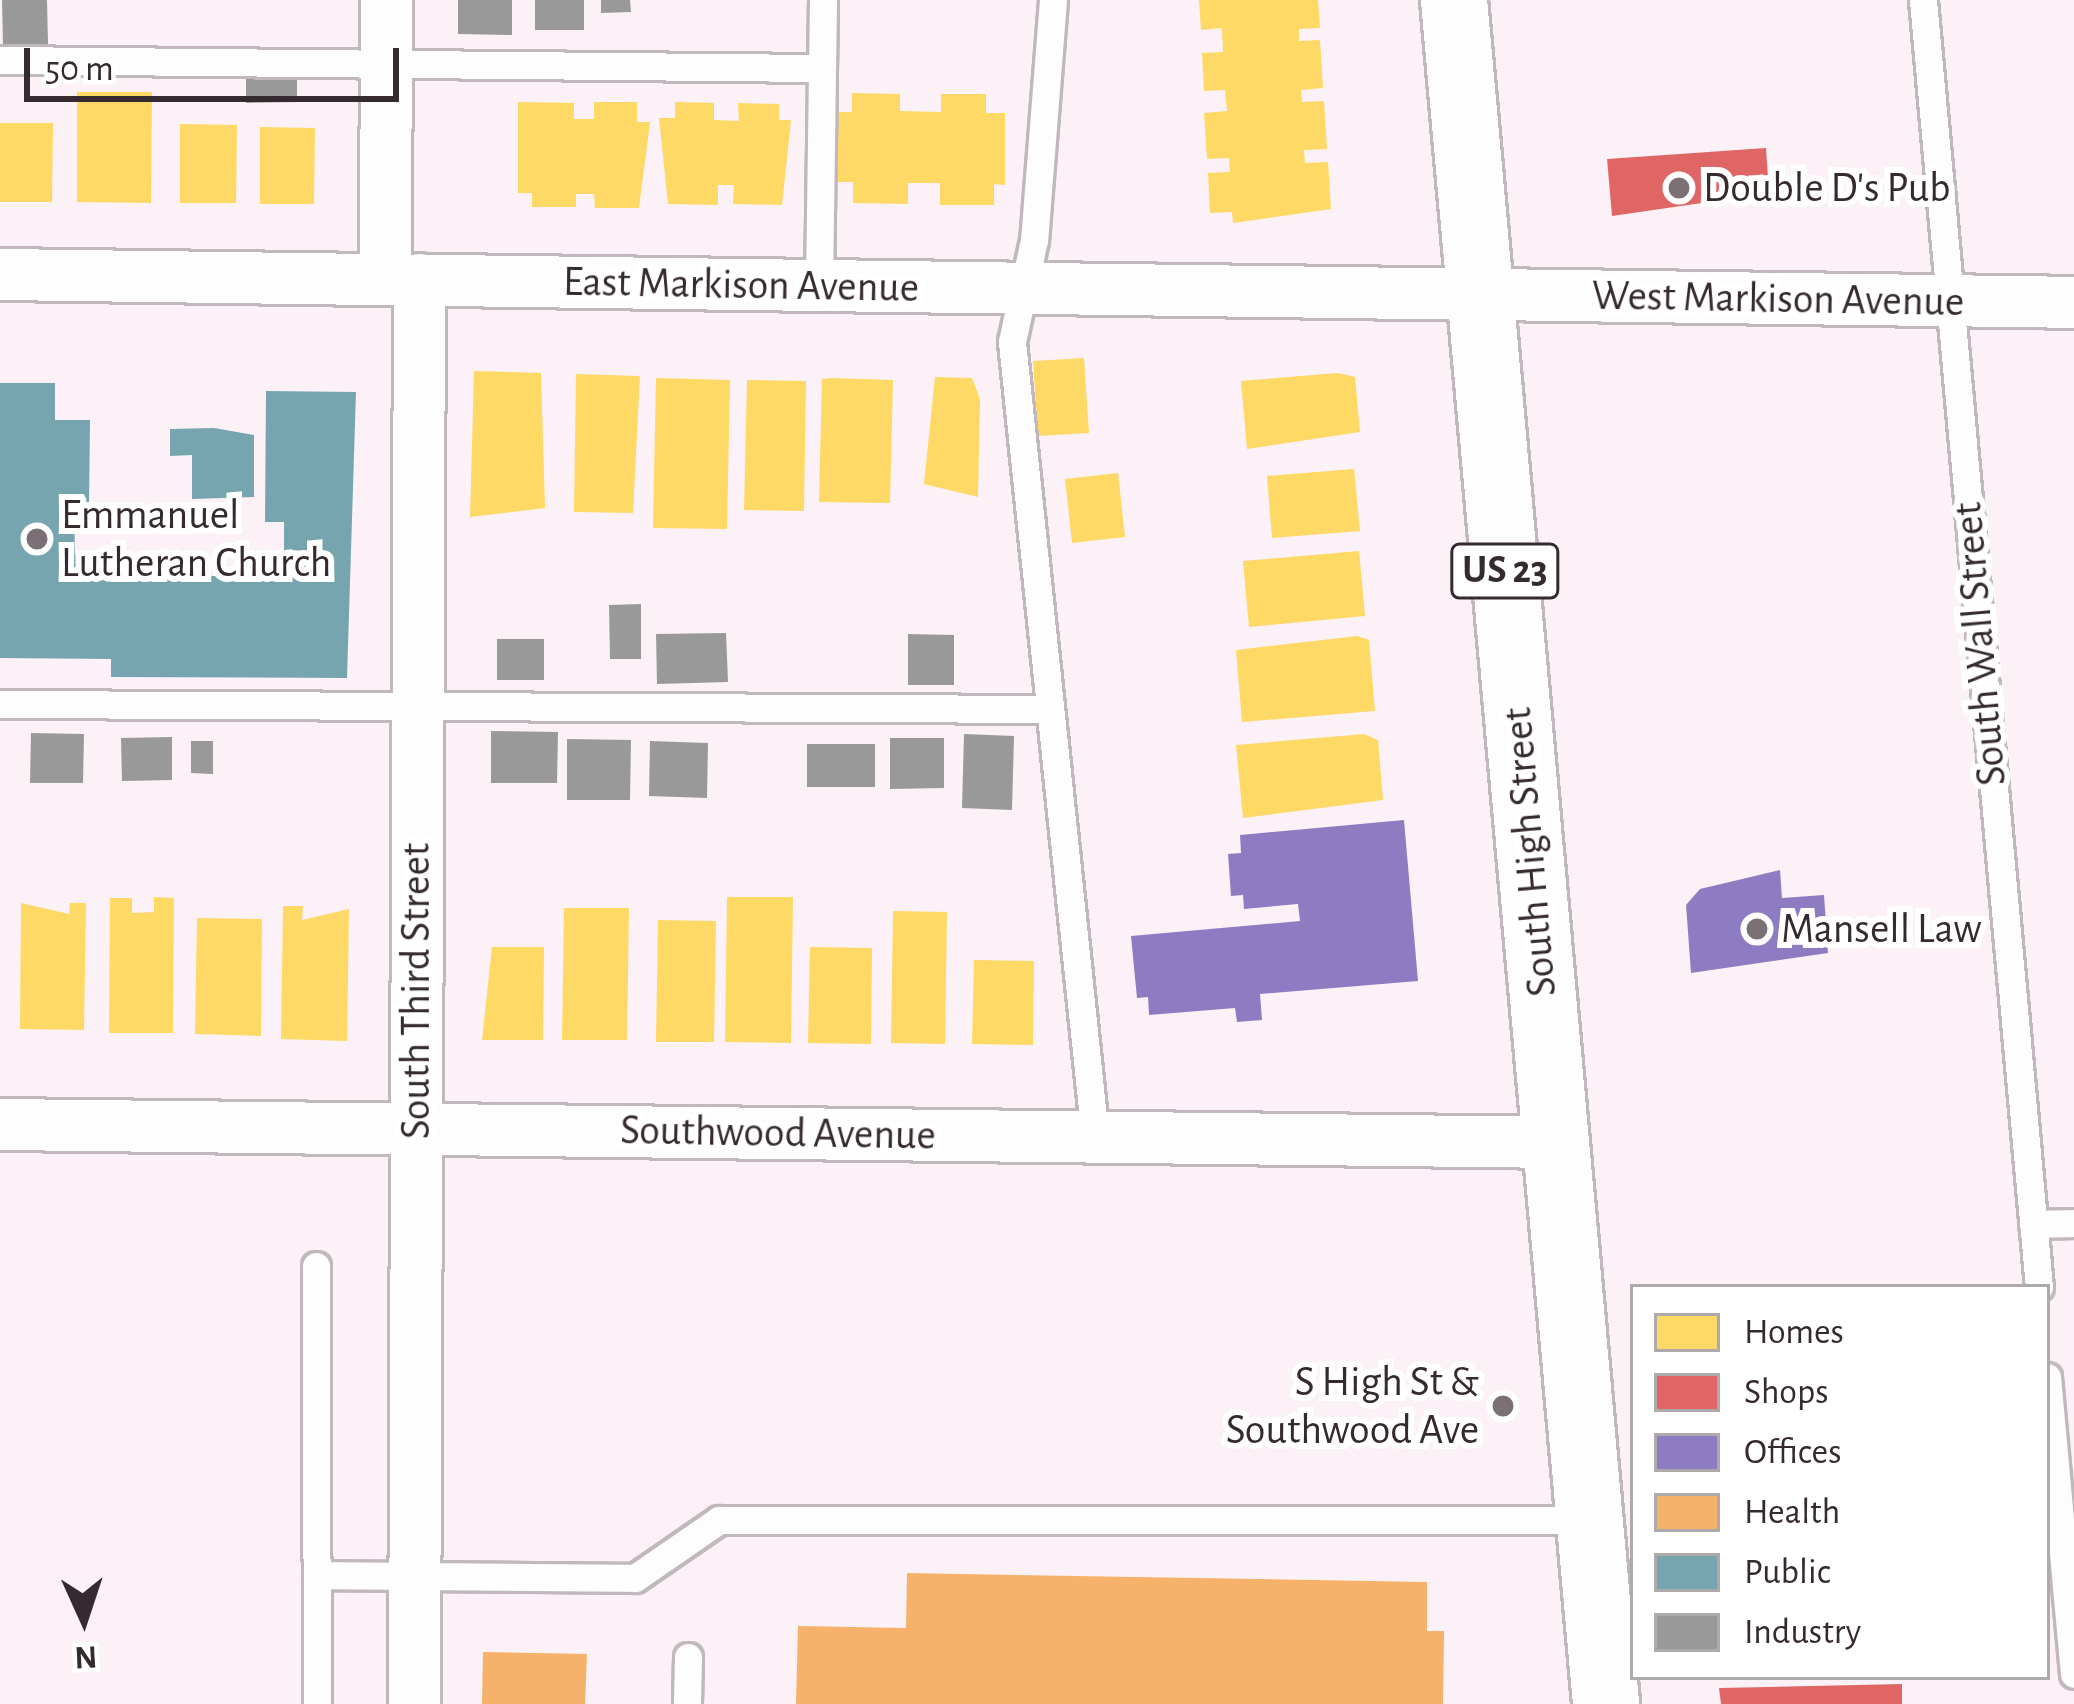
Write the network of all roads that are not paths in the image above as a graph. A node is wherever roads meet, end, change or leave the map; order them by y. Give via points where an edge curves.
1 (386, 0) edge
2 (823, 0) edge
3 (1053, 0) edge
4 (1454, 0) edge
5 (1923, 0) edge
6 (0, 60) edge
7 (386, 62) junction
8 (822, 68) junction
9 (0, 274) edge
10 (402, 278) junction
11 (819, 286) junction
12 (1017, 289) junction
13 (1482, 298) junction
14 (1949, 301) junction
15 (2074, 302) edge
16 (0, 704) edge
17 (417, 708) junction
18 (1048, 709) junction
19 (0, 1124) edge
20 (416, 1129) junction
21 (1094, 1136) junction
22 (1555, 1142) junction
23 (2074, 1223) edge
24 (2033, 1224) junction
25 (316, 1266) dead end
26 (2039, 1284) edge
27 (2050, 1398) edge
28 (2067, 1517) edge
29 (1590, 1520) junction
30 (316, 1574) junction
31 (415, 1576) junction
32 (688, 1657) dead end
33 (2074, 1674) edge
34 (316, 1704) edge
35 (414, 1704) edge
36 (687, 1704) edge
37 (1606, 1704) edge

1 - 7 street, South Third Street
2 - 8 lane
3 - 12 lane via 1034,240
4 - 13 main road, South High Street / US 23
5 - 14 lane, South Wall Street
6 - 7 lane
7 - 8 lane
7 - 10 street, South Third Street
8 - 11 lane
9 - 10 street, East Markison Avenue
10 - 11 street, East Markison Avenue
10 - 17 street, South Third Street
11 - 12 street, East Markison Avenue
12 - 13 street, East Markison Avenue
12 - 18 lane via 1012,342
13 - 14 street, West Markison Avenue
13 - 22 main road, South High Street / US 23
14 - 15 street, West Markison Avenue
14 - 24 lane, South Wall Street
16 - 17 lane
17 - 18 lane
17 - 20 street, South Third Street
18 - 21 lane
19 - 20 street, Southwood Avenue
20 - 21 street, Southwood Avenue
20 - 31 street, South Third Street
21 - 22 street, Southwood Avenue
22 - 29 main road, South High Street / US 23
23 - 24 lane
24 - 26 lane, South Wall Street
25 - 30 lane
27 - 28 lane
28 - 33 lane
29 - 31 lane via 719,1520 635,1578
29 - 37 main road, South High Street / US 23
30 - 31 lane
30 - 34 lane
31 - 35 street, South Third Street
32 - 36 lane

